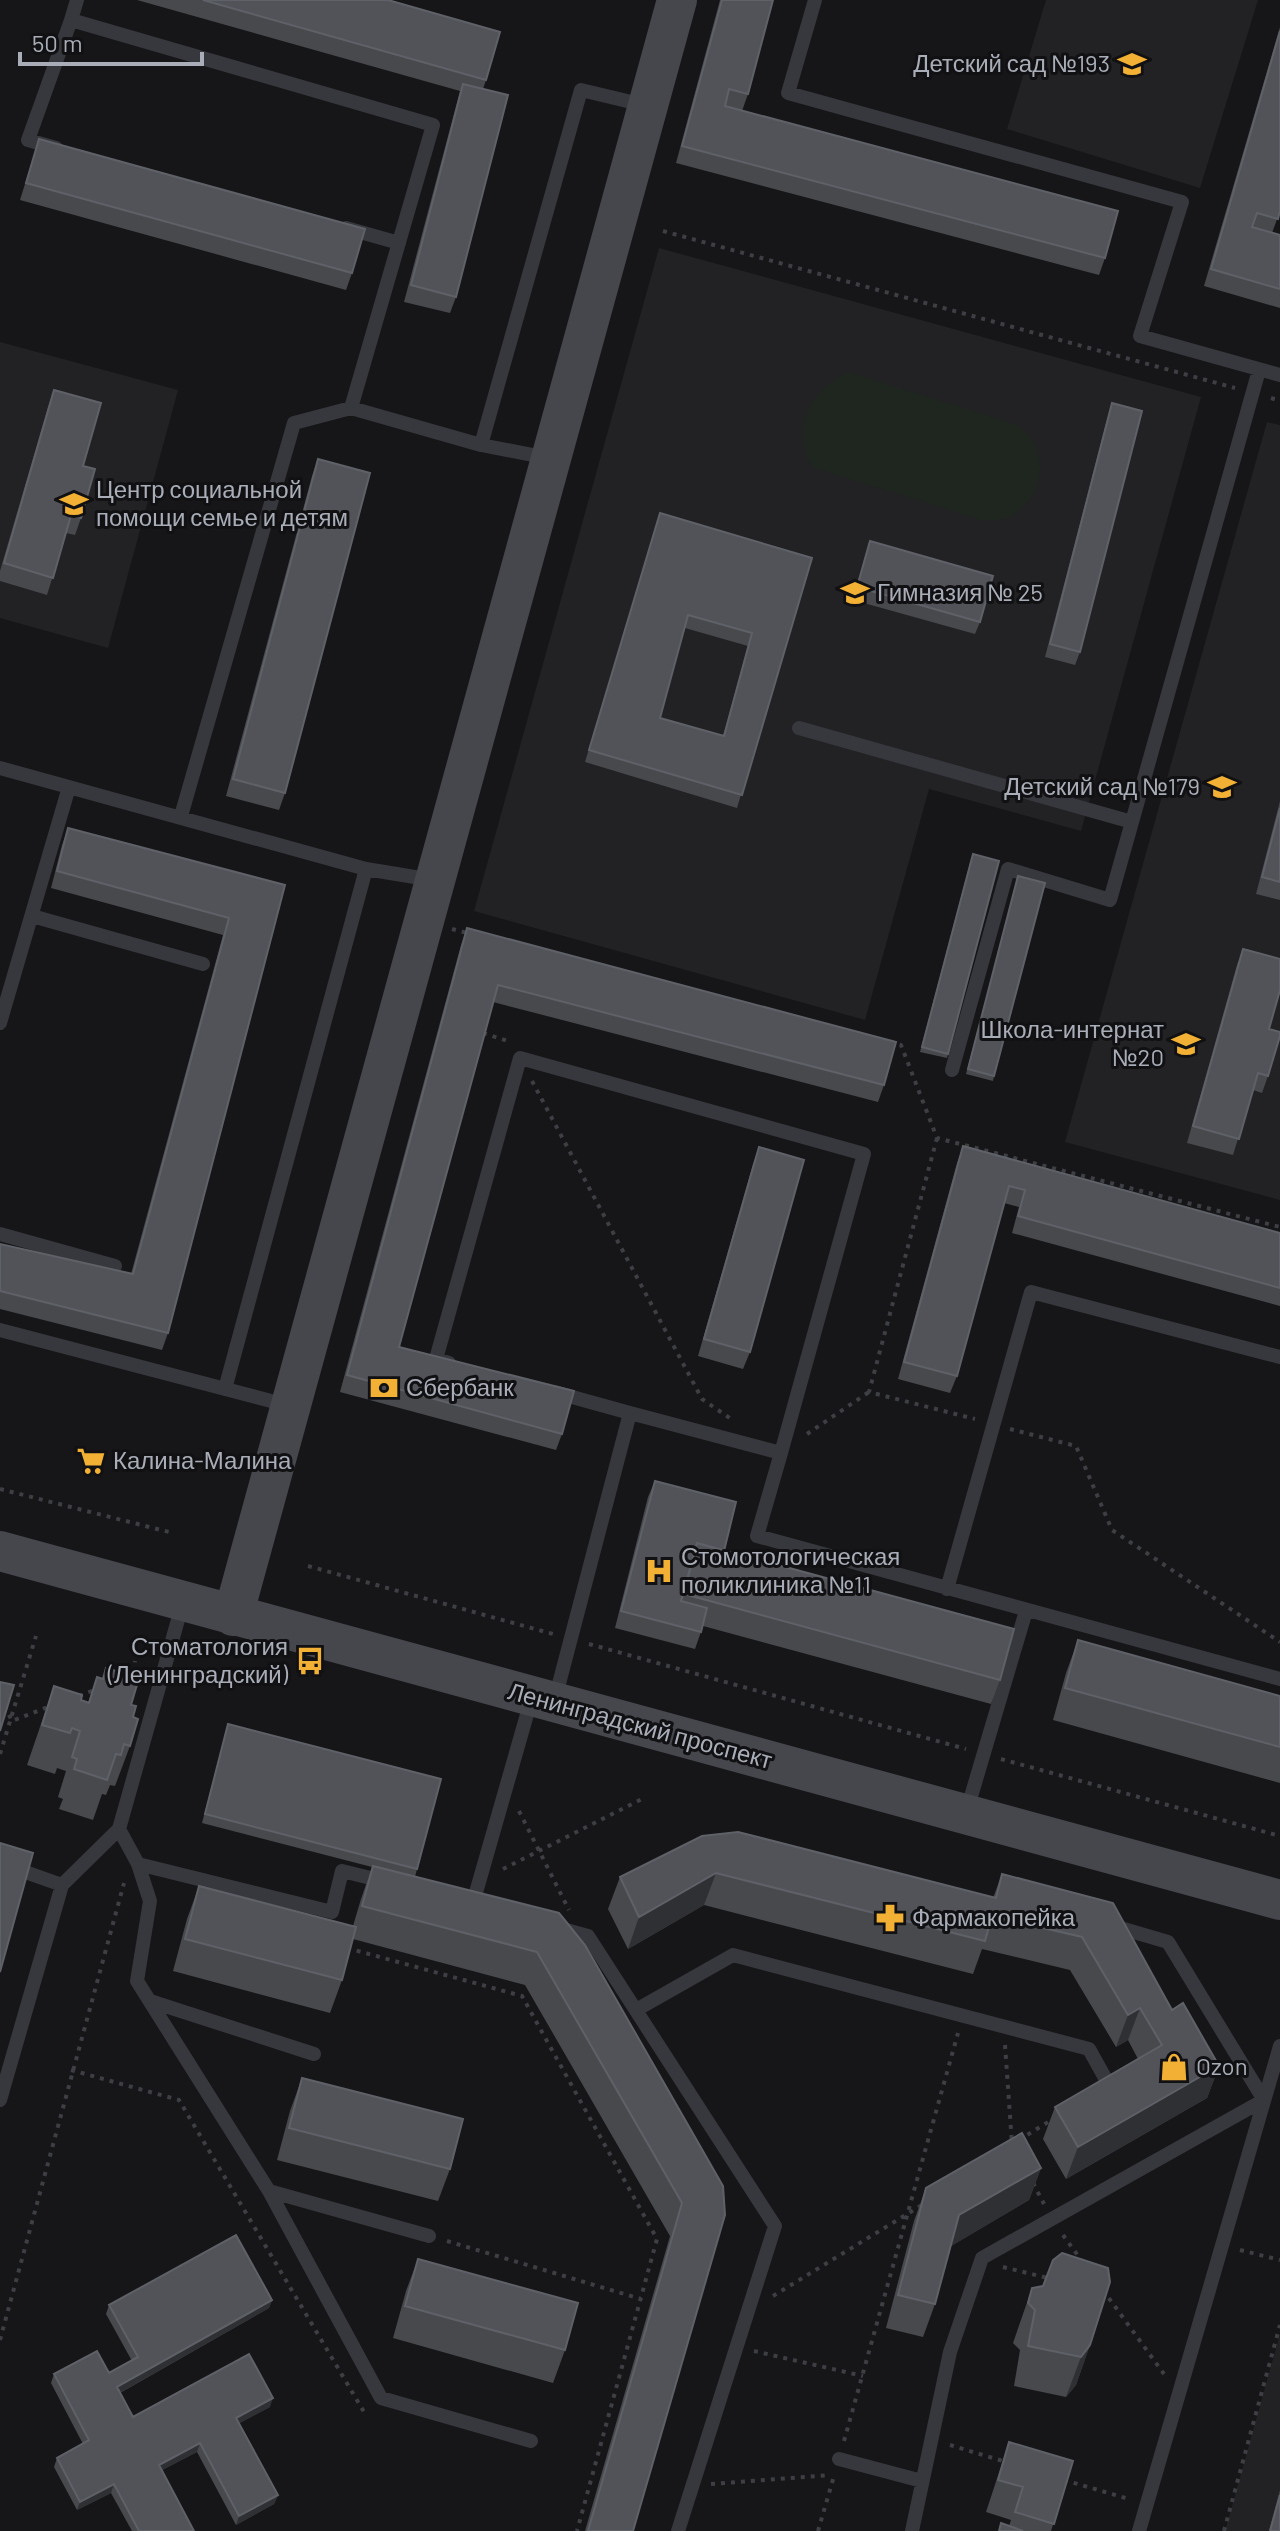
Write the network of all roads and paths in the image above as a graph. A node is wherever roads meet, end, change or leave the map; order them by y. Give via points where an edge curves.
1 (77, 0) edge
2 (677, 0) edge
3 (815, 0) edge
4 (71, 20) junction
5 (648, 106) junction
6 (73, 153) edge
7 (325, 222) edge
8 (663, 231) dead end
9 (399, 243) junction
10 (1259, 370) junction
11 (1280, 375) edge
12 (1253, 393) junction
13 (1280, 401) edge
14 (351, 408) junction
15 (481, 445) junction
16 (551, 458) junction
17 (799, 728) dead end
18 (0, 768) edge
19 (69, 787) junction
20 (181, 816) junction
21 (1132, 822) junction
22 (366, 869) junction
23 (435, 881) junction
24 (32, 916) junction
25 (423, 922) junction
26 (485, 938) edge
27 (203, 964) dead end
28 (0, 1023) edge
29 (483, 1033) edge
30 (885, 1041) edge
31 (520, 1058) junction
32 (952, 1070) dead end
33 (937, 1138) junction
34 (1280, 1227) edge
35 (0, 1234) edge
36 (115, 1266) edge
37 (0, 1330) edge
38 (1280, 1357) edge
39 (466, 1367) edge
40 (540, 1388) edge
41 (225, 1389) junction
42 (869, 1392) junction
43 (290, 1406) junction
44 (630, 1413) junction
45 (994, 1424) junction
46 (741, 1426) dead end
47 (781, 1453) junction
48 (0, 1489) edge
49 (169, 1532) dead end
50 (0, 1551) edge
51 (308, 1566) dead end
52 (947, 1589) junction
53 (183, 1602) junction
54 (1026, 1611) junction
55 (233, 1616) junction
56 (36, 1636) dead end
57 (569, 1639) junction
58 (1280, 1642) edge
59 (135, 1661) dead end
60 (1280, 1679) edge
61 (120, 1681) edge
62 (107, 1686) edge
63 (0, 1697) edge
64 (543, 1700) junction
65 (66, 1701) edge
66 (52, 1706) edge
67 (12, 1721) junction
68 (0, 1754) edge
69 (983, 1754) junction
70 (506, 1786) junction
71 (644, 1798) dead end
72 (965, 1814) junction
73 (119, 1829) junction
74 (1280, 1836) edge
75 (539, 1850) junction
76 (135, 1859) junction
77 (0, 1863) edge
78 (479, 1882) junction
79 (62, 1885) junction
80 (405, 1886) edge
81 (1280, 1900) edge
82 (500, 1911) edge
83 (541, 1922) edge
84 (1097, 1922) edge
85 (581, 1934) junction
86 (341, 1946) edge
87 (150, 2001) junction
88 (636, 2010) junction
89 (963, 2016) junction
90 (1004, 2026) junction
91 (1280, 2046) edge
92 (314, 2054) dead end
93 (71, 2070) junction
94 (1109, 2085) edge
95 (0, 2100) edge
96 (1264, 2100) junction
97 (1061, 2114) edge
98 (1012, 2144) junction
99 (1001, 2152) edge
100 (1019, 2156) edge
101 (1032, 2181) edge
102 (269, 2191) junction
103 (929, 2201) edge
104 (905, 2217) junction
105 (1052, 2219) junction
106 (429, 2236) joint
107 (1222, 2246) junction
108 (1280, 2260) edge
109 (981, 2261) junction
110 (1087, 2268) edge
111 (1050, 2279) edge
112 (1096, 2280) edge
113 (1091, 2289) edge
114 (1105, 2293) junction
115 (641, 2299) junction
116 (748, 2311) junction
117 (1280, 2325) edge
118 (0, 2340) edge
119 (736, 2347) junction
120 (863, 2376) junction
121 (1179, 2394) junction
122 (364, 2412) dead end
123 (931, 2440) junction
124 (531, 2441) dead end
125 (839, 2459) joint
126 (1017, 2466) edge
127 (1060, 2479) edge
128 (922, 2481) junction
129 (693, 2486) junction
130 (1146, 2505) junction
131 (577, 2531) edge
132 (678, 2531) edge
133 (818, 2531) edge
134 (912, 2531) edge
135 (1139, 2531) edge
136 (1224, 2531) edge

1 - 4 lane
2 - 5 street
3 - 10 lane via 788,93 1182,202 1140,336
4 - 6 lane via 28,140
4 - 9 lane via 433,125
5 - 15 lane via 581,90
5 - 16 street
7 - 9 lane
8 - 12 path
9 - 14 lane
10 - 11 lane
10 - 12 lane
12 - 13 path
12 - 21 lane
14 - 15 lane
14 - 20 lane via 294,423
15 - 16 lane
16 - 23 street
17 - 21 lane
18 - 19 lane
19 - 20 lane
19 - 24 lane
20 - 22 lane
21 - 32 lane via 1110,900 1008,869
22 - 23 lane
22 - 41 lane
23 - 25 street
24 - 27 lane
24 - 28 lane
25 - 26 path
25 - 43 street
29 - 31 path via 511,1041
30 - 33 path via 901,1045
31 - 39 lane via 436,1359
31 - 46 path via 702,1399
31 - 47 lane via 864,1154
33 - 34 path
33 - 42 path
35 - 36 lane
37 - 41 lane
38 - 45 lane via 1031,1292
40 - 44 lane
41 - 43 lane
42 - 45 path
42 - 47 path
43 - 55 street
44 - 47 lane
44 - 57 lane
45 - 52 lane
45 - 58 path via 1076,1446 1112,1530
47 - 52 lane via 757,1536
48 - 49 path
50 - 53 street, Ленинградский проспект
51 - 57 path
52 - 54 lane
53 - 55 street, Ленинградский проспект
53 - 73 lane
54 - 60 lane
54 - 69 lane
55 - 64 street, Ленинградский проспект
56 - 67 path
57 - 64 lane
57 - 69 path
59 - 61 path via 134,1676
62 - 65 path
63 - 67 path
64 - 70 lane
64 - 72 street, Ленинградский проспект
66 - 67 path
67 - 68 path
69 - 72 lane
69 - 74 path
70 - 75 path
70 - 78 lane
71 - 75 path
72 - 81 street, Ленинградский проспект
73 - 76 lane
73 - 79 lane
75 - 78 path
75 - 85 path
76 - 80 lane via 332,1912 342,1871
76 - 87 lane via 150,1901 137,1981
76 - 93 path
77 - 79 lane
78 - 82 lane via 466,1902
79 - 95 lane
83 - 85 lane
84 - 96 lane via 1168,1942
85 - 88 lane via 588,1936
86 - 115 path via 522,1996 657,2239
87 - 92 lane
87 - 102 lane
88 - 89 lane via 733,1955
88 - 116 lane via 775,2226
89 - 90 lane
89 - 104 path
90 - 94 lane via 1089,2049
90 - 98 path
91 - 96 lane
93 - 118 path
93 - 122 path via 179,2100
96 - 105 lane
96 - 107 lane
97 - 98 path
98 - 99 path
98 - 100 path
101 - 105 path
102 - 106 lane
102 - 124 lane via 381,2398
103 - 104 path
104 - 116 path
104 - 120 path
105 - 109 lane
105 - 110 path
106 - 115 path
107 - 108 path
107 - 121 lane
109 - 111 path
109 - 123 lane via 950,2352
112 - 114 path
113 - 114 path
114 - 121 path
115 - 131 path
116 - 119 lane
117 - 136 path
119 - 120 path
119 - 129 lane
120 - 125 path
121 - 130 lane
123 - 126 path
123 - 128 lane
125 - 128 lane
127 - 130 path
128 - 134 lane
129 - 132 lane
129 - 133 path via 835,2474
130 - 135 lane

